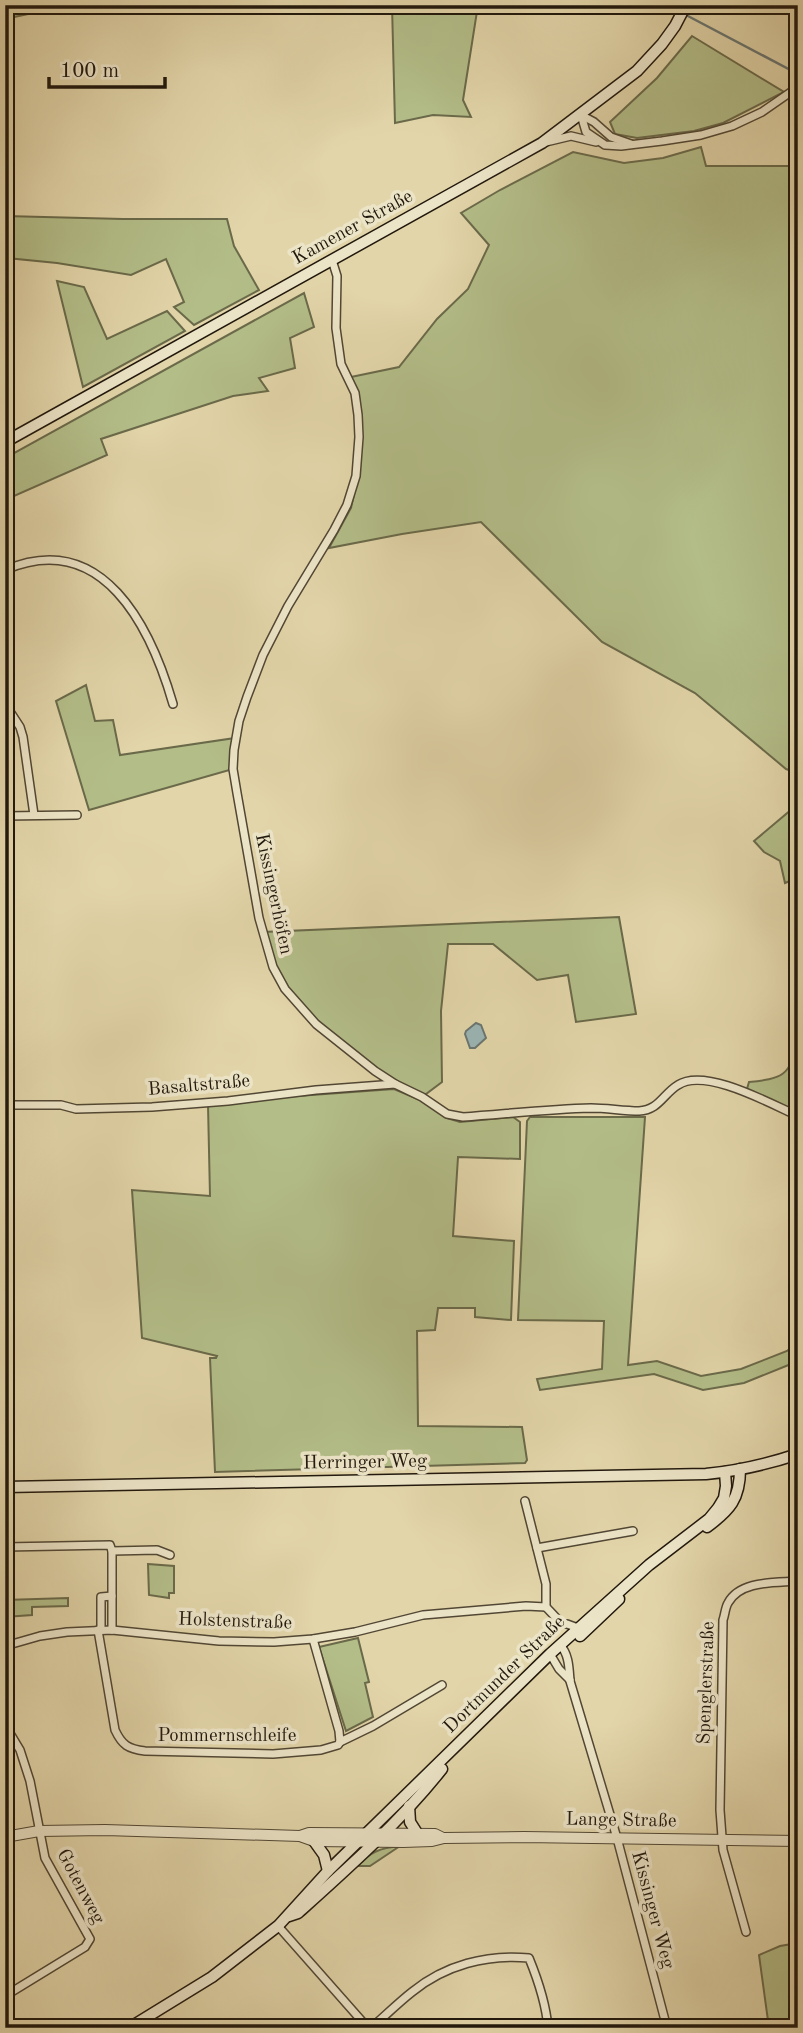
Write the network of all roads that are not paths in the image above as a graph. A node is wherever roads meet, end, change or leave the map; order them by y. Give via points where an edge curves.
1 (686, 5) edge
2 (796, 89) edge
3 (581, 115) junction
4 (542, 143) junction
5 (631, 144) junction
6 (605, 145) junction
7 (332, 260) junction
8 (5, 442) edge
9 (5, 570) edge
10 (5, 704) edge
11 (173, 704) dead end
12 (34, 815) junction
13 (5, 816) edge
14 (77, 816) dead end
15 (395, 1084) junction
16 (5, 1105) edge
17 (798, 1116) edge
18 (798, 1454) edge
19 (740, 1469) junction
20 (726, 1472) junction
21 (5, 1487) edge
22 (526, 1501) dead end
23 (633, 1531) dead end
24 (5, 1547) edge
25 (537, 1548) junction
26 (112, 1551) junction
27 (170, 1555) dead end
28 (798, 1581) edge
29 (112, 1595) junction
30 (546, 1607) junction
31 (562, 1624) junction
32 (578, 1628) junction
33 (99, 1630) junction
34 (112, 1630) junction
35 (313, 1639) junction
36 (564, 1645) junction
37 (5, 1646) edge
38 (552, 1657) junction
39 (570, 1681) junction
40 (442, 1685) dead end
41 (5, 1725) edge
42 (340, 1742) junction
43 (409, 1806) junction
44 (39, 1831) junction
45 (383, 1833) junction
46 (416, 1833) junction
47 (300, 1836) junction
48 (5, 1837) edge
49 (444, 1838) junction
50 (617, 1838) junction
51 (366, 1839) junction
52 (721, 1840) junction
53 (314, 1841) junction
54 (798, 1841) edge
55 (328, 1871) junction
56 (289, 1916) junction
57 (278, 1926) junction
58 (746, 1932) dead end
59 (5, 1996) edge
60 (129, 2028) edge
61 (369, 2028) edge
62 (548, 2028) edge
63 (667, 2028) edge

1 - 3 main road, Kamener Straße via 676,26 637,71
2 - 5 street via 732,126
3 - 4 main road, Kamener Straße
3 - 5 street via 611,137
3 - 6 street via 586,132
4 - 6 street via 571,136
4 - 7 main road, Kamener Straße
5 - 6 street
7 - 8 main road, Kamener Straße
7 - 15 street, Kissingerhöfen via 337,276 341,364 355,393 358,415 356,476 339,522 263,655 239,721 233,769 259,918 278,978 316,1024
9 - 11 street via 61,561 98,574 141,625 155,650
10 - 12 street via 23,737
12 - 13 street
12 - 14 street
15 - 16 street, Basaltstraße via 152,1107
15 - 17 street, Kissingerhöfen via 447,1114 463,1117 591,1108 640,1111 657,1105 683,1082 695,1080 737,1088
18 - 19 main road
19 - 20 main road
19 - 36 main road, Dortmunder Straße via 737,1496 722,1516
20 - 21 main road, Herringer Weg
20 - 32 main road, Dortmunder Straße via 724,1498 709,1519 649,1564
22 - 25 street
23 - 25 street
24 - 26 street via 110,1545
25 - 30 street
26 - 27 street via 157,1550
26 - 29 street
28 - 52 street, Spenglerstraße via 749,1587 736,1594 726,1609
29 - 33 street, Pommernschleife via 100,1597
29 - 34 street
30 - 31 street
30 - 35 street, Holstenstraße via 423,1615
31 - 32 street
31 - 36 street, Kissinger Weg
32 - 36 main road, Dortmunder Straße
33 - 34 street, Holstenstraße
33 - 37 street, Holstenstraße via 40,1636
33 - 42 street, Pommernschleife via 115,1730 120,1741 133,1749 273,1754 321,1750
34 - 35 street, Holstenstraße via 237,1642
35 - 42 street
36 - 38 main road, Dortmunder Straße
36 - 39 street, Kissinger Weg
38 - 39 street, Kissinger Weg
38 - 43 main road, Dortmunder Straße
38 - 51 main road, Dortmunder Straße
39 - 50 street, Kissinger Weg
40 - 42 street, Pommernschleife
41 - 44 street via 20,1750 30,1781
43 - 45 main road, Dortmunder Straße
43 - 46 main road
44 - 47 street, Lange Straße
44 - 48 street, Lange Straße
44 - 59 street, Gotenweg via 45,1858 90,1939 85,1947
45 - 46 street, Lange Straße
45 - 51 main road, Dortmunder Straße
46 - 49 street, Lange Straße
47 - 51 street, Lange Straße
47 - 53 street, Lange Straße
49 - 50 street, Lange Straße
49 - 51 street, Lange Straße
50 - 52 street, Lange Straße
50 - 63 street, Kissinger Weg
51 - 53 street, Lange Straße
51 - 55 main road, Dortmunder Straße
51 - 56 main road, Dortmunder Straße via 351,1865
52 - 54 street, Lange Straße
52 - 58 street, Spenglerstraße
53 - 55 main road
55 - 56 main road, Dortmunder Straße
56 - 57 main road, Dortmunder Straße
57 - 60 main road, Dortmunder Straße via 212,1977
57 - 61 street
61 - 62 street via 412,1991 452,1968 485,1959 525,1957 538,1982

